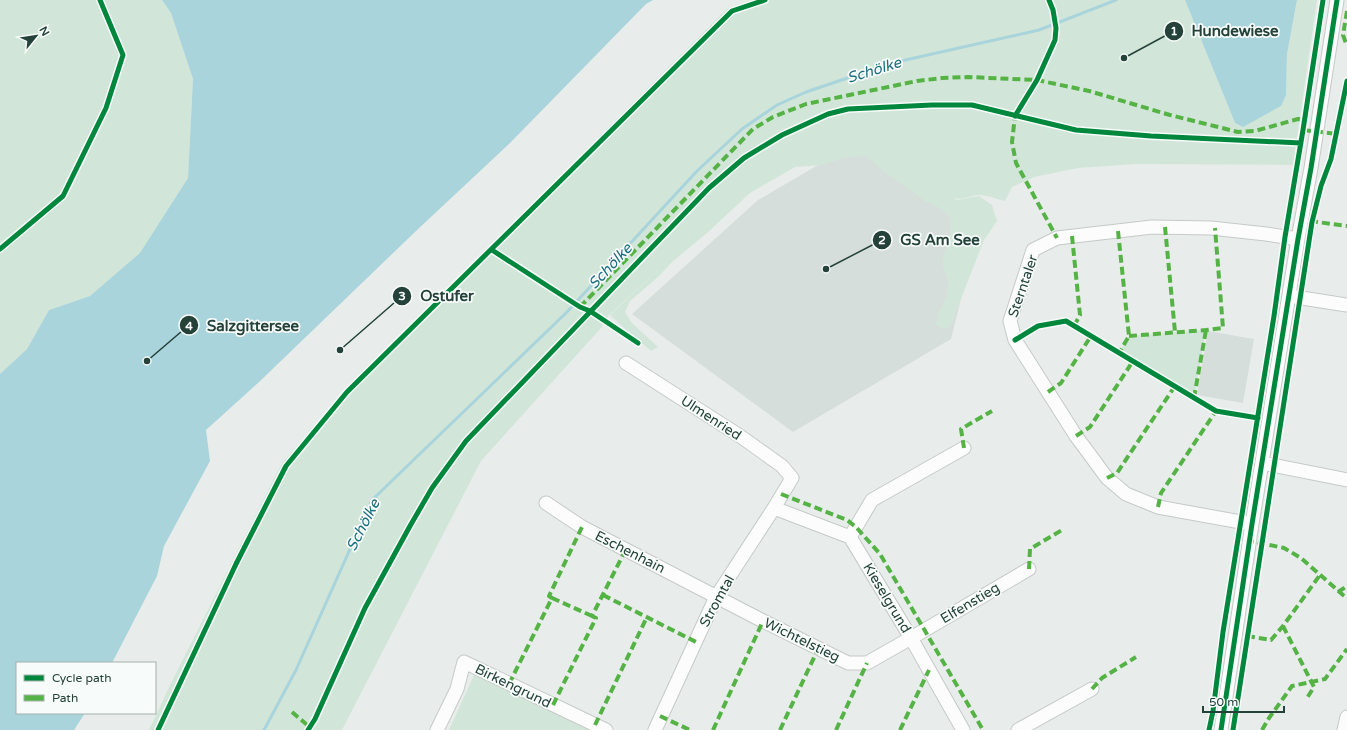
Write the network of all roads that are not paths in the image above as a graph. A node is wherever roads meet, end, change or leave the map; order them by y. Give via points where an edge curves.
1 (1336, 0) edge
2 (1298, 239) junction
3 (1289, 296) junction
4 (1347, 305) edge
5 (626, 364) dead end
6 (964, 448) dead end
7 (1262, 463) junction
8 (792, 478) joint
9 (1347, 480) edge
10 (546, 503) dead end
11 (774, 508) junction
12 (1252, 524) junction
13 (850, 537) junction
14 (1029, 569) dead end
15 (716, 597) junction
16 (911, 638) junction
17 (1092, 689) dead end
18 (1347, 717) edge
19 (438, 730) edge
20 (606, 730) edge
21 (655, 730) edge
22 (963, 730) edge
23 (1018, 730) edge
24 (1222, 730) edge
25 (1344, 730) edge

1 - 2 street
2 - 3 street
2 - 12 street, Sterntaler via 1211,228 1152,227 1057,238 1033,250 1010,322 1015,340 1076,436 1107,478 1126,494 1158,507
3 - 4 street
3 - 7 street
5 - 8 street, Ulmenried via 740,436 782,466
6 - 13 street via 872,500
7 - 9 street
7 - 12 street
8 - 11 street, Stromtal
10 - 15 street, Eschenhain via 582,527
11 - 13 street
11 - 15 street, Stromtal
12 - 24 street
13 - 16 street, Kieselgrund
14 - 16 street, Elfenstieg
15 - 16 street, Wichtelstieg via 848,663 867,662
15 - 21 street, Stromtal
16 - 22 street, Kieselgrund
17 - 23 street
18 - 25 street
19 - 20 street, Birkengrund via 457,689 464,662

